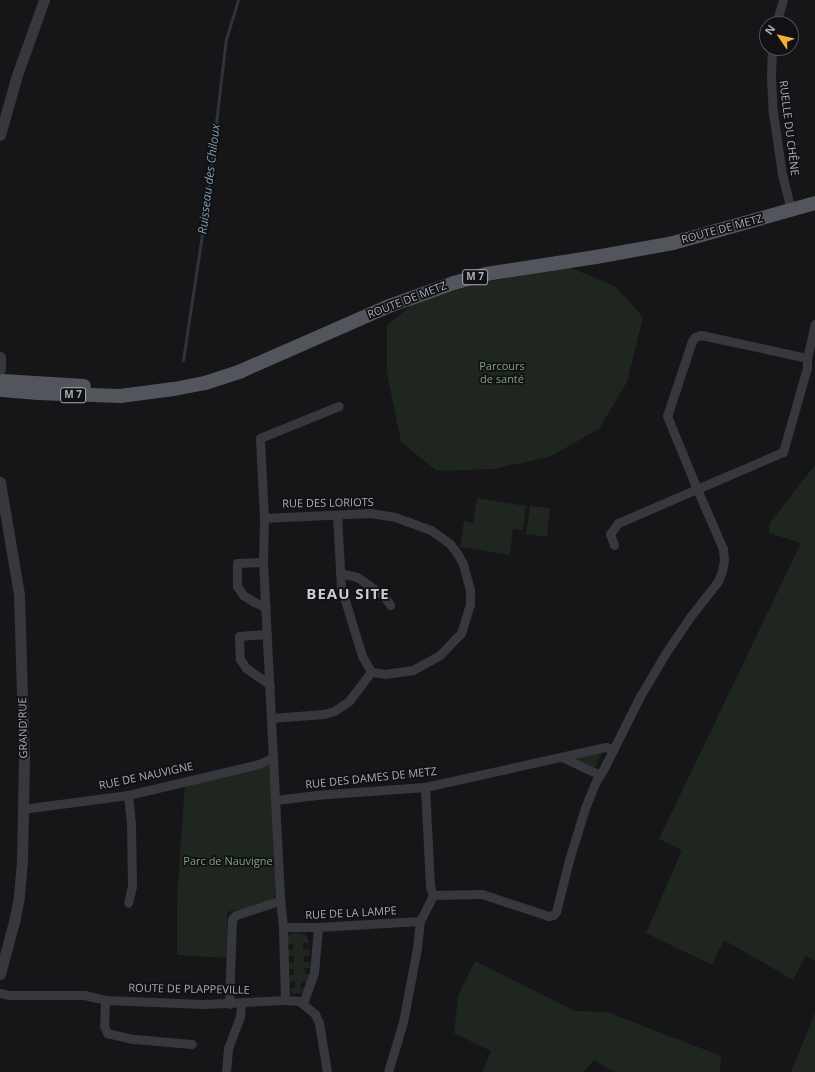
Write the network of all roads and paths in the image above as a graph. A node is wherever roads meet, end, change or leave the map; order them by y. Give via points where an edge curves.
1 (44, 0) edge
2 (784, 0) edge
3 (779, 16) edge
4 (771, 56) edge
5 (0, 135) edge
6 (815, 204) edge
7 (791, 211) junction
8 (815, 324) edge
9 (0, 357) edge
10 (807, 358) junction
11 (1, 382) edge
12 (339, 406) dead end
13 (0, 482) edge
14 (697, 489) junction
15 (337, 515) junction
16 (264, 518) junction
17 (614, 545) dead end
18 (263, 562) junction
19 (340, 573) junction
20 (390, 605) dead end
21 (266, 607) junction
22 (267, 634) junction
23 (371, 672) junction
24 (270, 686) junction
25 (271, 718) junction
26 (613, 750) junction
27 (562, 757) junction
28 (272, 758) junction
29 (600, 775) junction
30 (425, 787) junction
31 (128, 795) junction
32 (276, 800) junction
33 (22, 810) junction
34 (433, 895) junction
35 (281, 900) junction
36 (128, 903) dead end
37 (420, 921) junction
38 (283, 927) junction
39 (318, 928) junction
40 (0, 974) edge
41 (0, 993) edge
42 (105, 1000) junction
43 (285, 1000) junction
44 (241, 1003) junction
45 (303, 1003) junction
46 (229, 1004) junction
47 (192, 1044) dead end
48 (226, 1072) edge
49 (327, 1072) edge
50 (388, 1072) edge

1 - 5 street via 17,74
2 - 3 street
4 - 7 street, RUELLE DU CHÊNE via 770,78 773,113 782,174
6 - 7 main road, ROUTE DE METZ / M 7
7 - 11 main road, ROUTE DE METZ / M 7 via 673,243 486,274 454,283 389,306 241,371 174,390 148,392
8 - 10 street
9 - 11 street
10 - 14 street via 807,368 784,452
10 - 14 street via 701,335 695,337 667,416
12 - 16 street via 260,438
13 - 33 street, GRAND'RUE via 19,594 24,740
14 - 17 street via 618,523 610,534
14 - 26 street via 723,549 722,571 718,581 665,654
15 - 16 street, RUE DES LORIOTS
15 - 19 street
15 - 23 street, RUE DES LORIOTS via 370,513 396,517 431,530 450,544 456,553 463,564 470,590 470,604 461,633 440,655 413,670 386,674
16 - 18 street
18 - 21 street
18 - 21 street via 236,563 237,586 244,595
19 - 20 street via 357,577 384,596
19 - 23 street via 341,587 362,656
21 - 22 street
22 - 24 street
22 - 24 street via 239,636 240,659 246,668
23 - 25 street via 349,701 334,711
24 - 25 street
25 - 28 street
26 - 27 street, RUE DES DAMES DE METZ via 606,748
26 - 29 street
27 - 29 street
27 - 30 street, RUE DES DAMES DE METZ
28 - 31 street, RUE DE NAUVIGNE via 259,764
28 - 32 street
29 - 34 street via 585,808 569,860 559,906 553,916 542,915 482,894
30 - 32 street, RUE DES DAMES DE METZ
30 - 34 street via 430,886
31 - 33 street, RUE DE NAUVIGNE
31 - 36 street via 132,870
32 - 35 street
33 - 40 street, GRAND'RUE via 19,897
34 - 37 street
35 - 38 street
35 - 46 street via 236,915 232,919
37 - 39 street, RUE DE LA LAMPE
37 - 50 street via 403,1022
38 - 39 street, RUE DE LA LAMPE
38 - 43 street
39 - 45 street via 314,973
41 - 42 street, ROUTE DE PLAPPEVILLE via 84,995
42 - 46 street, ROUTE DE PLAPPEVILLE
42 - 47 street via 104,1026 107,1033 134,1039
43 - 44 street, ROUTE DE PLAPPEVILLE
43 - 45 street, ROUTE DE PLAPPEVILLE
44 - 46 street, ROUTE DE PLAPPEVILLE
44 - 48 street via 240,1017 228,1048
45 - 49 street via 315,1014 319,1023

